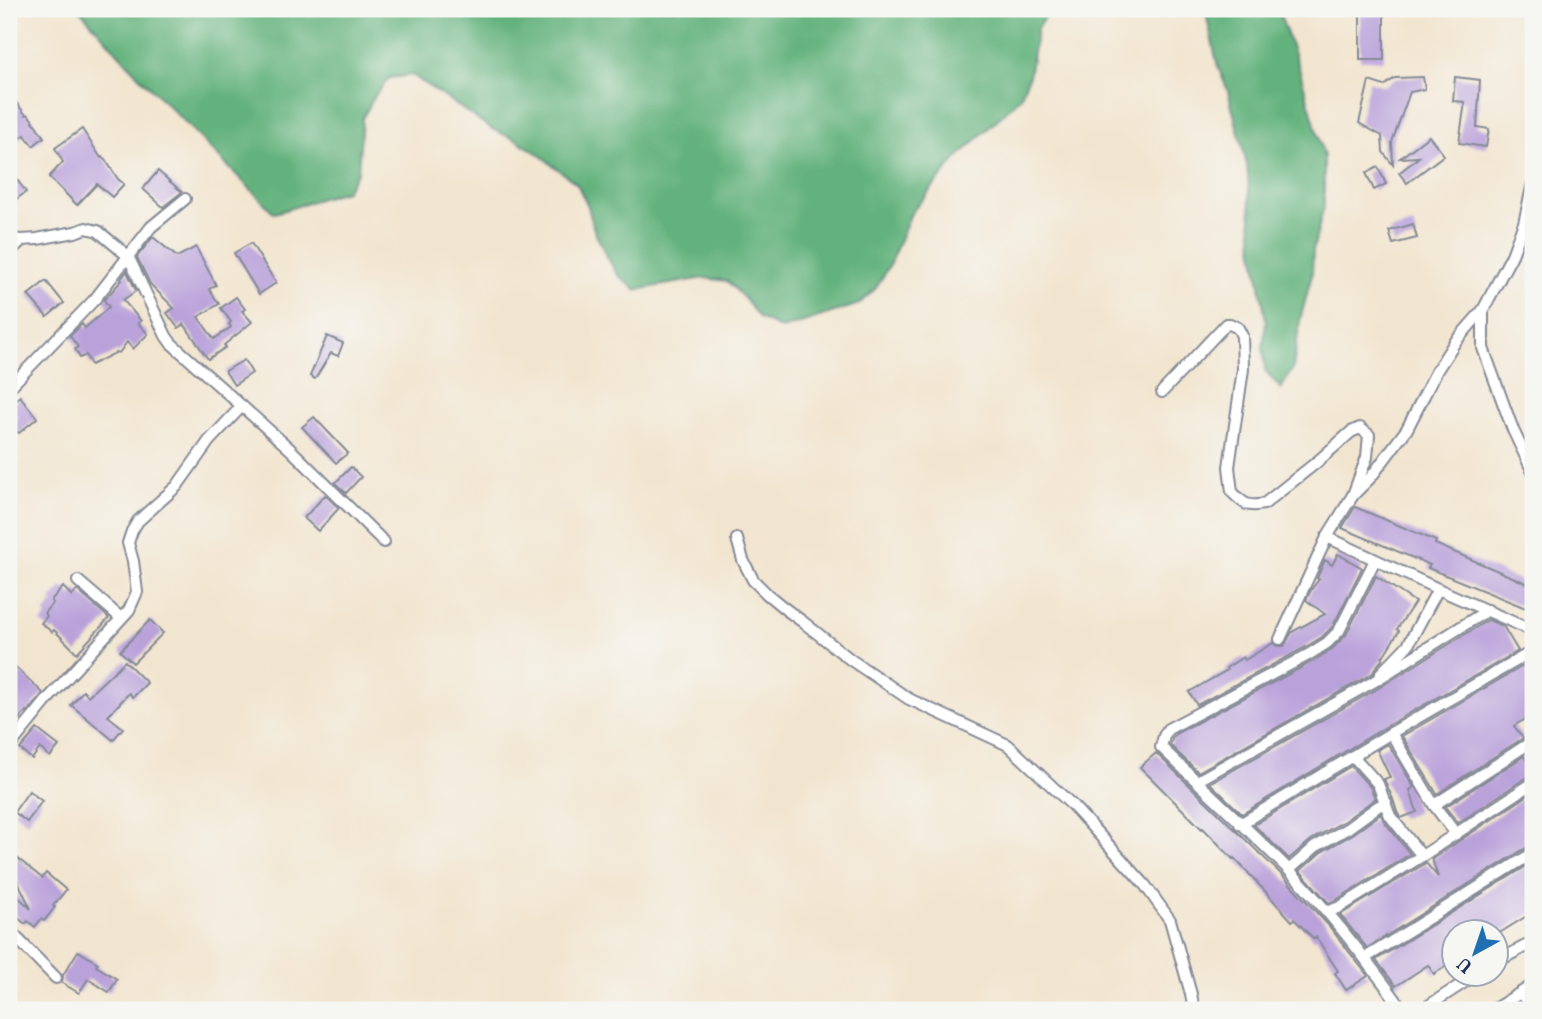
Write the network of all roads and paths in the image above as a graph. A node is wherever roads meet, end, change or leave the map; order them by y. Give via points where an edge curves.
1 (1533, 183) edge
2 (185, 199) dead end
3 (9, 239) edge
4 (22, 240) junction
5 (9, 252) edge
6 (128, 256) junction
7 (1483, 310) junction
8 (9, 388) edge
9 (1162, 392) dead end
10 (242, 406) junction
11 (1533, 472) edge
12 (1353, 495) junction
13 (1327, 537) junction
14 (737, 539) dead end
15 (384, 542) dead end
16 (1375, 560) junction
17 (78, 581) dead end
18 (1438, 589) junction
19 (1488, 610) junction
20 (121, 618) junction
21 (1533, 631) edge
22 (1280, 639) dead end
23 (1533, 652) edge
24 (1373, 682) junction
25 (1391, 733) junction
26 (1533, 741) edge
27 (9, 747) edge
28 (1353, 755) junction
29 (1197, 781) junction
30 (1533, 783) edge
31 (1386, 802) junction
32 (1434, 804) junction
33 (1240, 824) junction
34 (1456, 834) junction
35 (1533, 853) edge
36 (1422, 856) junction
37 (1289, 870) junction
38 (1327, 912) junction
39 (9, 930) edge
40 (1533, 942) edge
41 (1510, 954) edge
42 (1365, 958) junction
43 (56, 978) dead end
44 (1533, 985) edge
45 (1456, 988) edge
46 (1521, 993) junction
47 (1194, 1010) edge
48 (1403, 1010) edge
49 (1422, 1010) edge
50 (1493, 1010) edge
51 (1532, 1010) edge

1 - 7 street via 1513,255
2 - 6 street via 151,227
3 - 4 street
4 - 5 street
4 - 6 street via 92,228
6 - 8 street via 95,299
6 - 10 street via 171,343
7 - 11 street via 1483,348
7 - 12 street via 1449,351 1407,429
9 - 12 street via 1226,324 1238,328 1243,369 1229,467 1232,492 1245,504 1264,504 1360,428 1369,435 1367,457
10 - 15 street
10 - 20 street via 209,441 177,486 132,531 128,543 137,593
12 - 13 street
13 - 16 street
13 - 22 street
14 - 47 street via 753,580 783,608 909,699 1008,745 1073,806 1145,885 1170,920
16 - 18 street
16 - 29 street via 1339,631 1327,643 1168,729 1161,747
17 - 20 street
18 - 19 street
18 - 24 street via 1408,645
19 - 21 street
19 - 24 street
20 - 27 street
23 - 25 street
24 - 29 street
25 - 28 street
25 - 32 street
26 - 32 street
28 - 31 street via 1378,784
28 - 33 street
29 - 33 street
30 - 34 street
31 - 36 street via 1390,816
31 - 37 street
32 - 34 street
33 - 37 street
34 - 36 street
35 - 42 street
36 - 38 street
37 - 38 street
38 - 42 street
39 - 43 street
40 - 41 street
42 - 48 street
44 - 46 street
45 - 49 street
46 - 50 street
46 - 51 street

